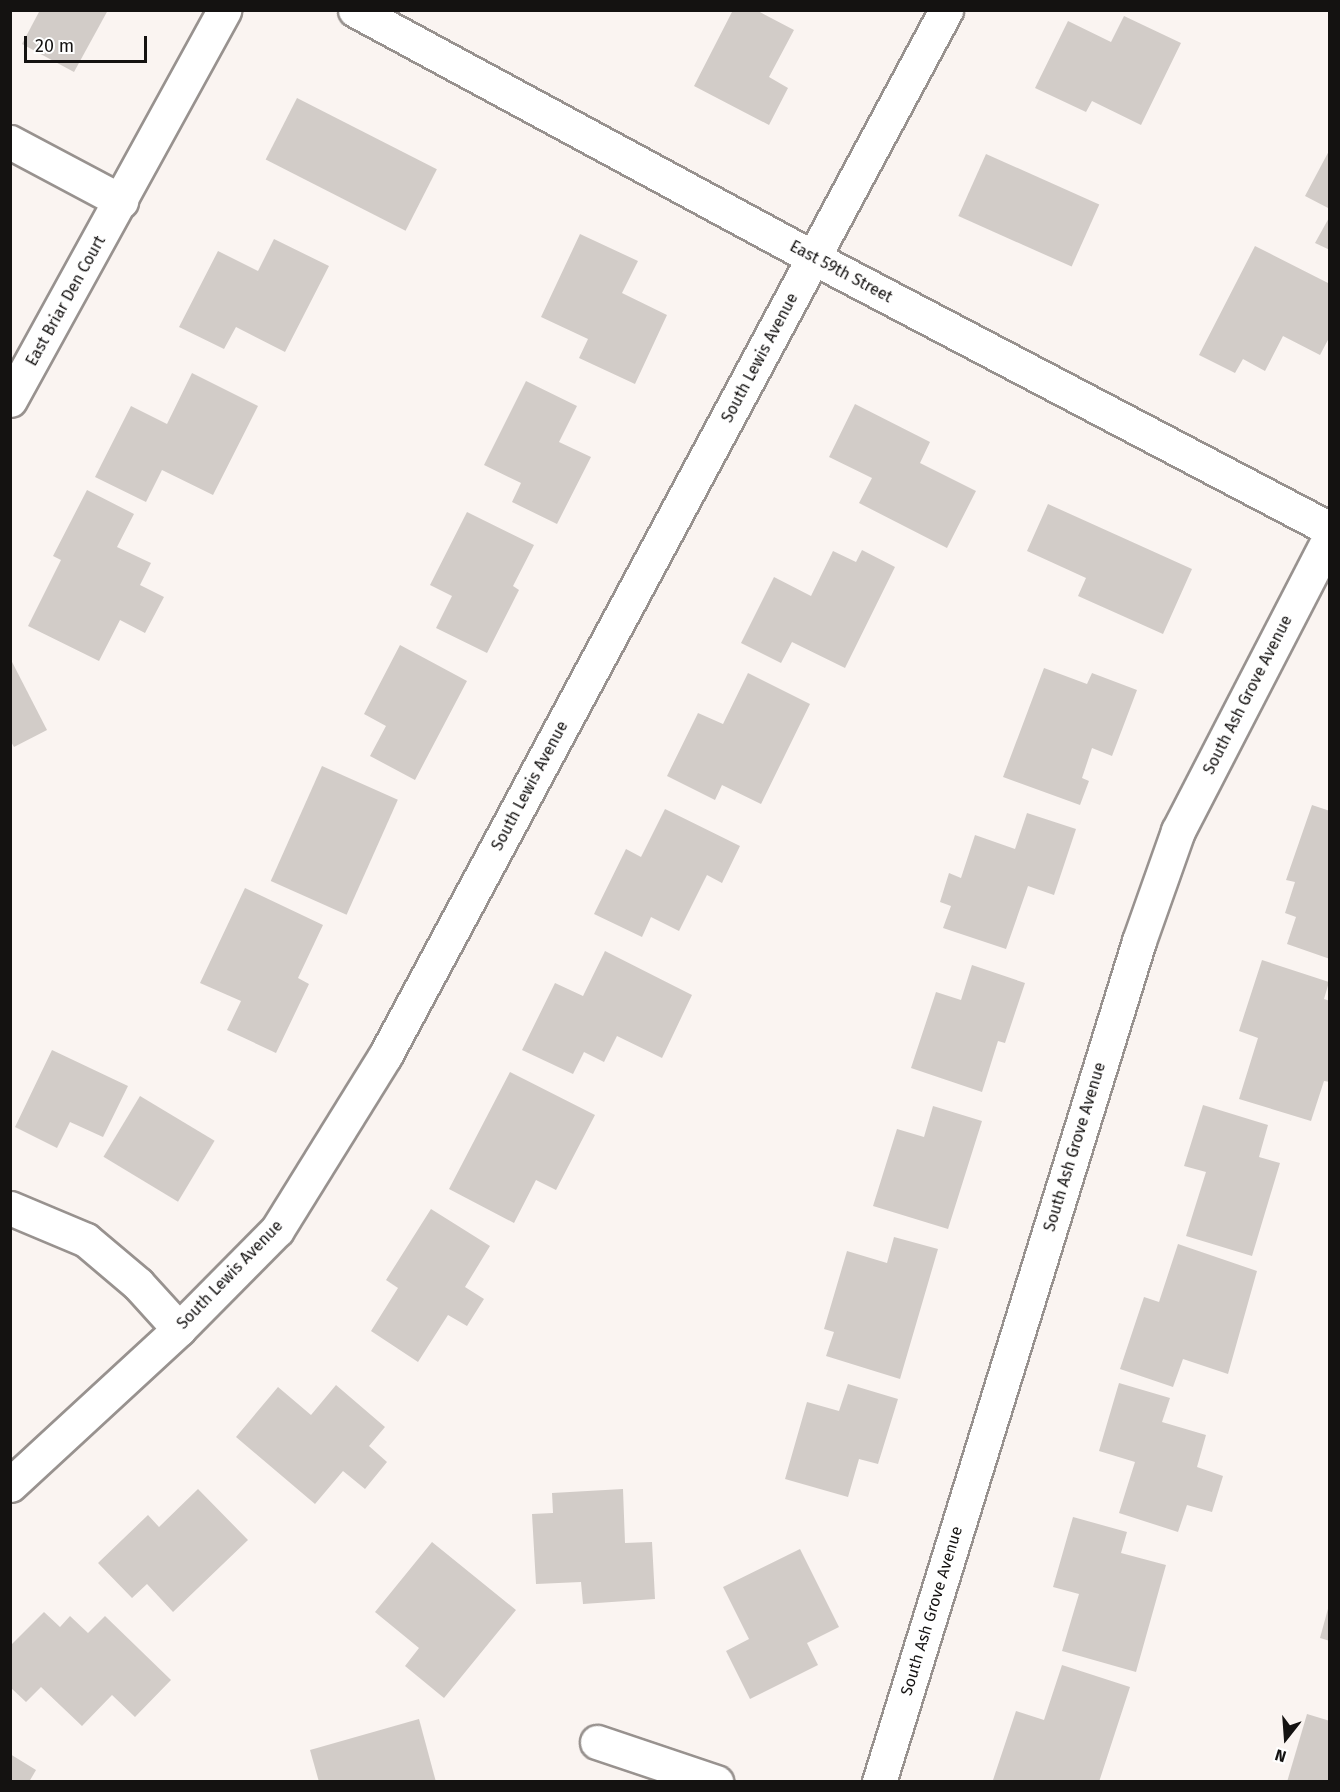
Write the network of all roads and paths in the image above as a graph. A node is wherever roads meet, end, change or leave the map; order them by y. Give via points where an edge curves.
1 (224, 10) edge
2 (355, 10) edge
3 (946, 10) edge
4 (10, 142) edge
5 (120, 201) junction
6 (813, 258) junction
7 (10, 400) edge
8 (1329, 529) edge
9 (1329, 536) edge
10 (10, 1208) edge
11 (179, 1329) junction
12 (10, 1485) edge
13 (597, 1742) dead end
14 (716, 1782) edge
15 (879, 1782) edge

1 - 5 street, East Briar Den Court
2 - 6 street, East 59th Street
3 - 6 street, South Lewis Avenue
4 - 5 street
5 - 7 street, East Briar Den Court
6 - 8 street, East 59th Street
6 - 11 street, South Lewis Avenue via 386,1056 278,1230
9 - 15 street, South Ash Grove Avenue via 1178,831 1139,941
10 - 11 street via 86,1240 138,1284
11 - 12 street, South Lewis Avenue
13 - 14 street

